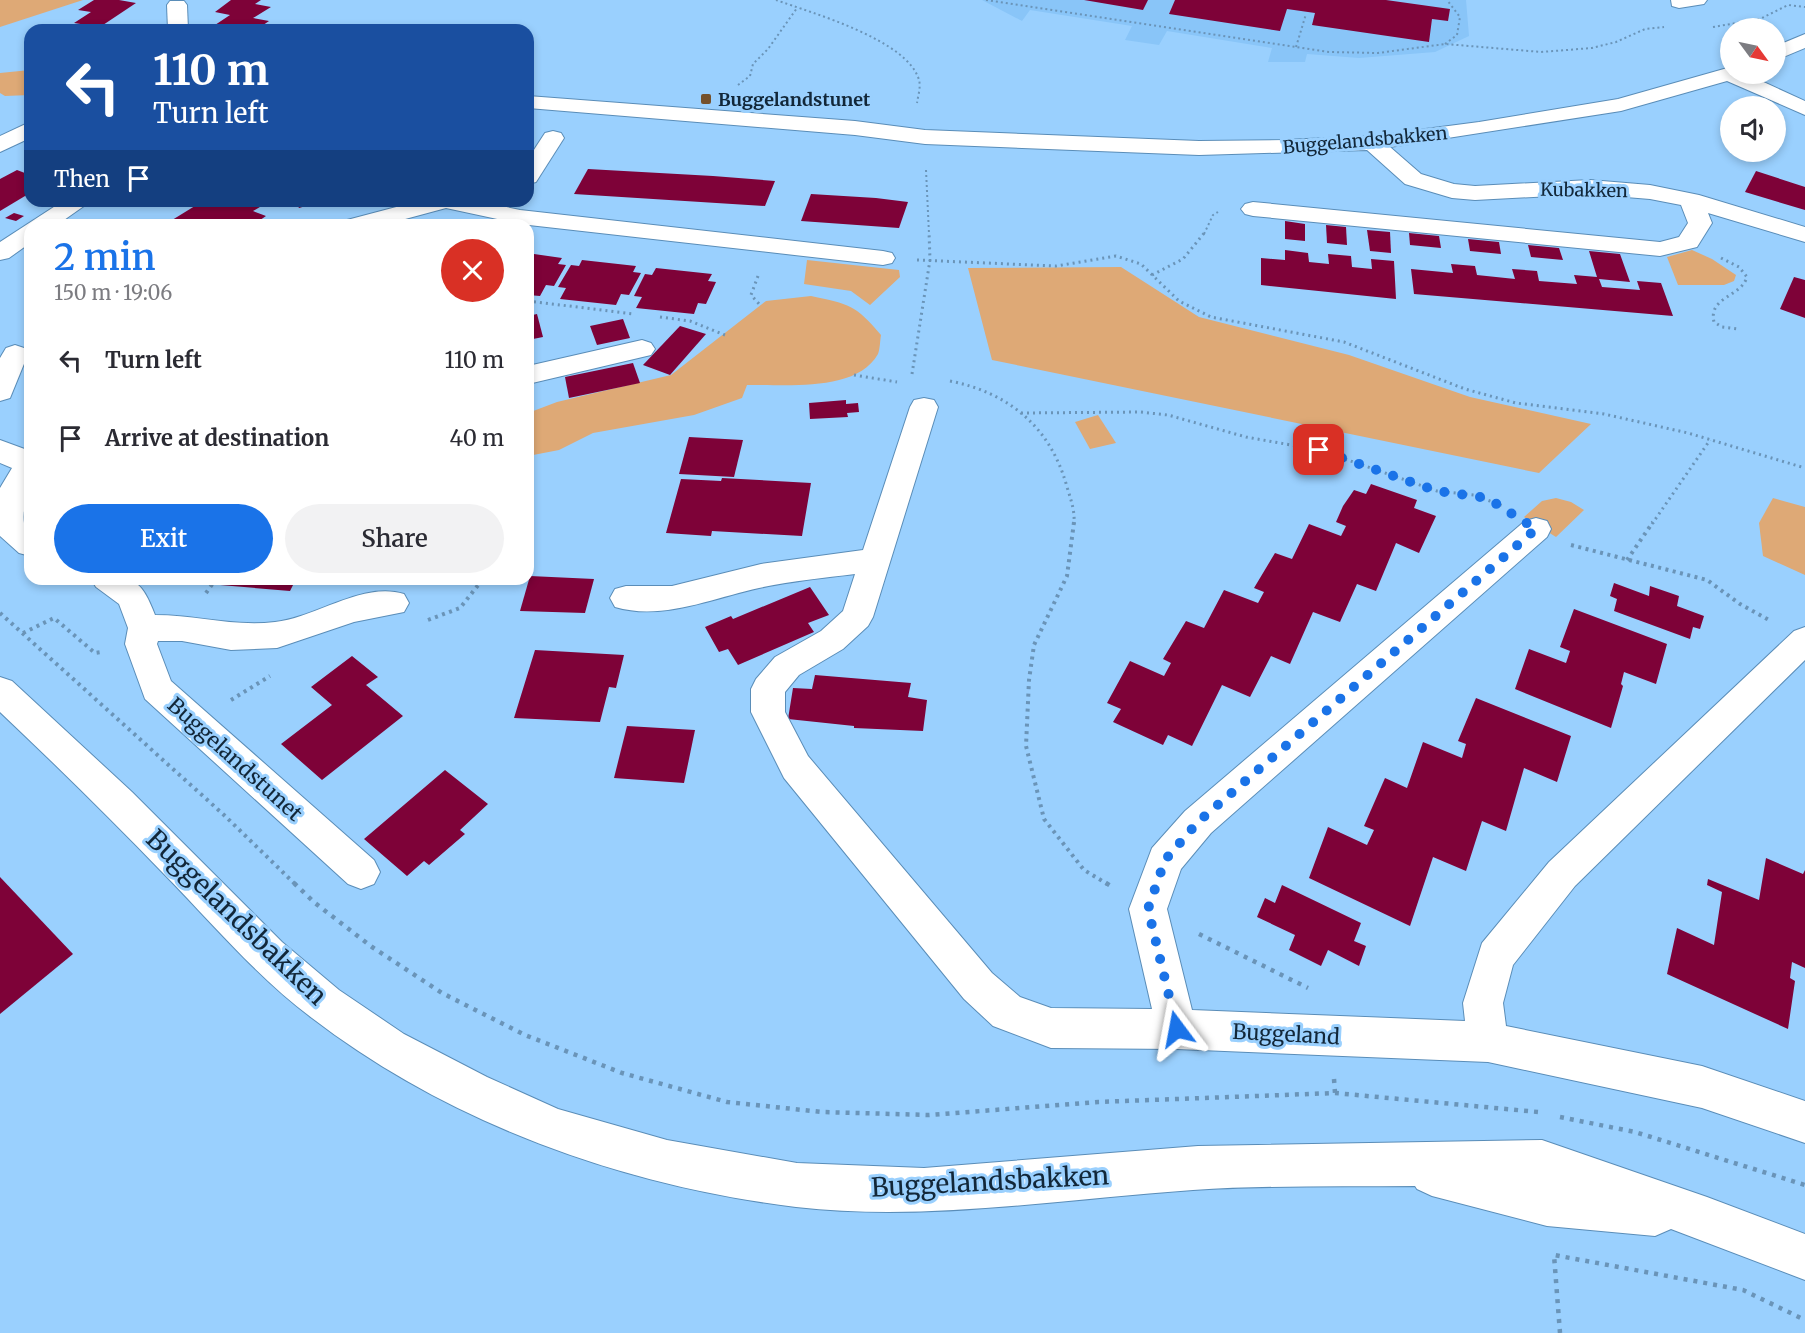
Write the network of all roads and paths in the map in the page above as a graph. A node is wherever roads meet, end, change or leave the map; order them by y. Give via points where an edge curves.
1 (776, 0) edge
2 (986, 0) edge
3 (1454, 0) edge
4 (1448, 1) edge
5 (177, 5) dead end
6 (1805, 6) edge
7 (797, 8) junction
8 (1306, 14) dead end
9 (178, 24) edge
10 (1665, 27) dead end
11 (1711, 27) dead end
12 (1805, 40) edge
13 (1445, 44) junction
14 (1296, 47) junction
15 (1786, 49) edge
16 (1720, 77) edge
17 (1751, 84) edge
18 (735, 87) dead end
19 (534, 102) edge
20 (1805, 109) edge
21 (918, 110) dead end
22 (24, 132) edge
23 (553, 138) dead end
24 (1372, 143) junction
25 (0, 145) edge
26 (926, 162) dead end
27 (534, 168) edge
28 (1691, 200) junction
29 (70, 207) edge
30 (422, 207) edge
31 (476, 207) edge
32 (1253, 209) joint
33 (513, 214) edge
34 (50, 219) edge
35 (377, 219) edge
36 (1805, 235) edge
37 (24, 236) edge
38 (1688, 242) junction
39 (0, 253) edge
40 (883, 258) joint
41 (930, 260) junction
42 (1152, 275) junction
43 (534, 302) edge
44 (644, 315) dead end
45 (655, 317) dead end
46 (1738, 329) dead end
47 (725, 335) dead end
48 (642, 349) dead end
49 (15, 354) dead end
50 (534, 374) edge
51 (854, 375) dead end
52 (912, 375) junction
53 (930, 388) junction
54 (0, 392) edge
55 (1022, 413) junction
56 (1710, 440) junction
57 (0, 450) edge
58 (24, 461) edge
59 (1805, 468) edge
60 (24, 472) edge
61 (1536, 529) junction
62 (24, 540) edge
63 (877, 559) junction
64 (1627, 560) junction
65 (115, 585) edge
66 (626, 598) dead end
67 (393, 603) dead end
68 (1752, 611) dead end
69 (0, 613) edge
70 (144, 628) junction
71 (22, 633) junction
72 (1805, 640) edge
73 (95, 653) dead end
74 (274, 673) dead end
75 (0, 691) edge
76 (196, 723) junction
77 (361, 872) dead end
78 (1148, 909) junction
79 (1177, 1029) junction
80 (1331, 1036) junction
81 (1488, 1041) junction
82 (1335, 1093) junction
83 (1545, 1114) dead end
84 (1557, 1116) dead end
85 (1805, 1122) edge
86 (1805, 1185) edge
87 (1805, 1257) edge
88 (1805, 1320) edge
89 (1560, 1333) edge

1 - 7 path
2 - 14 path
3 - 4 path
4 - 13 path via 1460,17 1457,35
5 - 9 street
6 - 11 path via 1788,5 1760,19
7 - 18 path via 753,64 750,76
7 - 21 path via 884,44 908,61 919,80
8 - 14 path
10 - 13 path via 1645,29 1592,48 1541,52
12 - 15 street
13 - 14 path via 1378,53
16 - 24 street, Buggelandsbakken via 1621,105
17 - 20 street
19 - 24 street, Buggelandsbakken via 925,137 1199,148
22 - 25 street
23 - 27 street
24 - 28 street, Kubakken via 1413,179 1452,191 1475,194 1590,187
26 - 41 path
28 - 36 street, Kubakken
28 - 38 street via 1700,223
29 - 34 street
30 - 35 street
31 - 33 street
32 - 38 street via 1660,249
32 - 42 path via 1227,206 1213,215 1193,253
33 - 40 street
37 - 39 street
38 - 46 path via 1739,267 1746,277 1745,284 1715,306 1712,313 1714,322 1722,327
40 - 41 path
41 - 42 path via 1056,266 1116,256 1141,264
41 - 52 path
42 - 56 path via 1179,301 1212,316 1344,342 1465,389 1516,403 1605,414
43 - 44 path
45 - 47 path via 690,321
48 - 50 street
49 - 54 street
51 - 52 path via 898,382
52 - 53 path
53 - 55 path via 974,386
53 - 63 street, Buggeland
55 - 61 path via 1168,415 1246,437 1319,450 1437,491 1487,498
55 - 78 path via 1060,461 1075,514 1067,576 1034,645 1029,680 1026,746 1044,819 1084,870
56 - 59 path
56 - 64 path
57 - 58 street
60 - 62 street via 6,507 9,527
61 - 64 path via 1584,549
61 - 78 street via 1198,822 1165,860
63 - 66 street via 761,576 672,598
63 - 79 street, Buggeland via 856,617 832,640 786,666 768,689 768,712 796,767 978,986 1007,1012 1051,1028
64 - 68 path via 1707,580
65 - 70 street, Buggelandstunet via 132,597
67 - 70 street via 353,610 277,635 231,636 182,628
69 - 71 path
70 - 76 street, Buggelandstunet via 141,644 157,689
71 - 73 path via 54,618
71 - 82 path via 224,815 315,903 372,947 442,993 525,1035 622,1073 727,1102 822,1112 917,1115 1098,1102
72 - 81 street via 1562,874 1496,956 1484,1004
74 - 76 path
75 - 87 street, Buggelandsbakken via 119,803 268,955 325,1004 390,1048 472,1092 555,1129 668,1162 797,1185 924,1190 1198,1168 1390,1163 1546,1204 1707,1219
76 - 77 street, Buggelandstunet
78 - 79 street
78 - 80 path via 1319,993
79 - 80 street, Buggeland
80 - 81 street, Buggeland
80 - 82 path
81 - 85 street, Buggeland via 1702,1087
82 - 83 path
84 - 86 path via 1635,1132
88 - 89 path via 1743,1290 1554,1255

